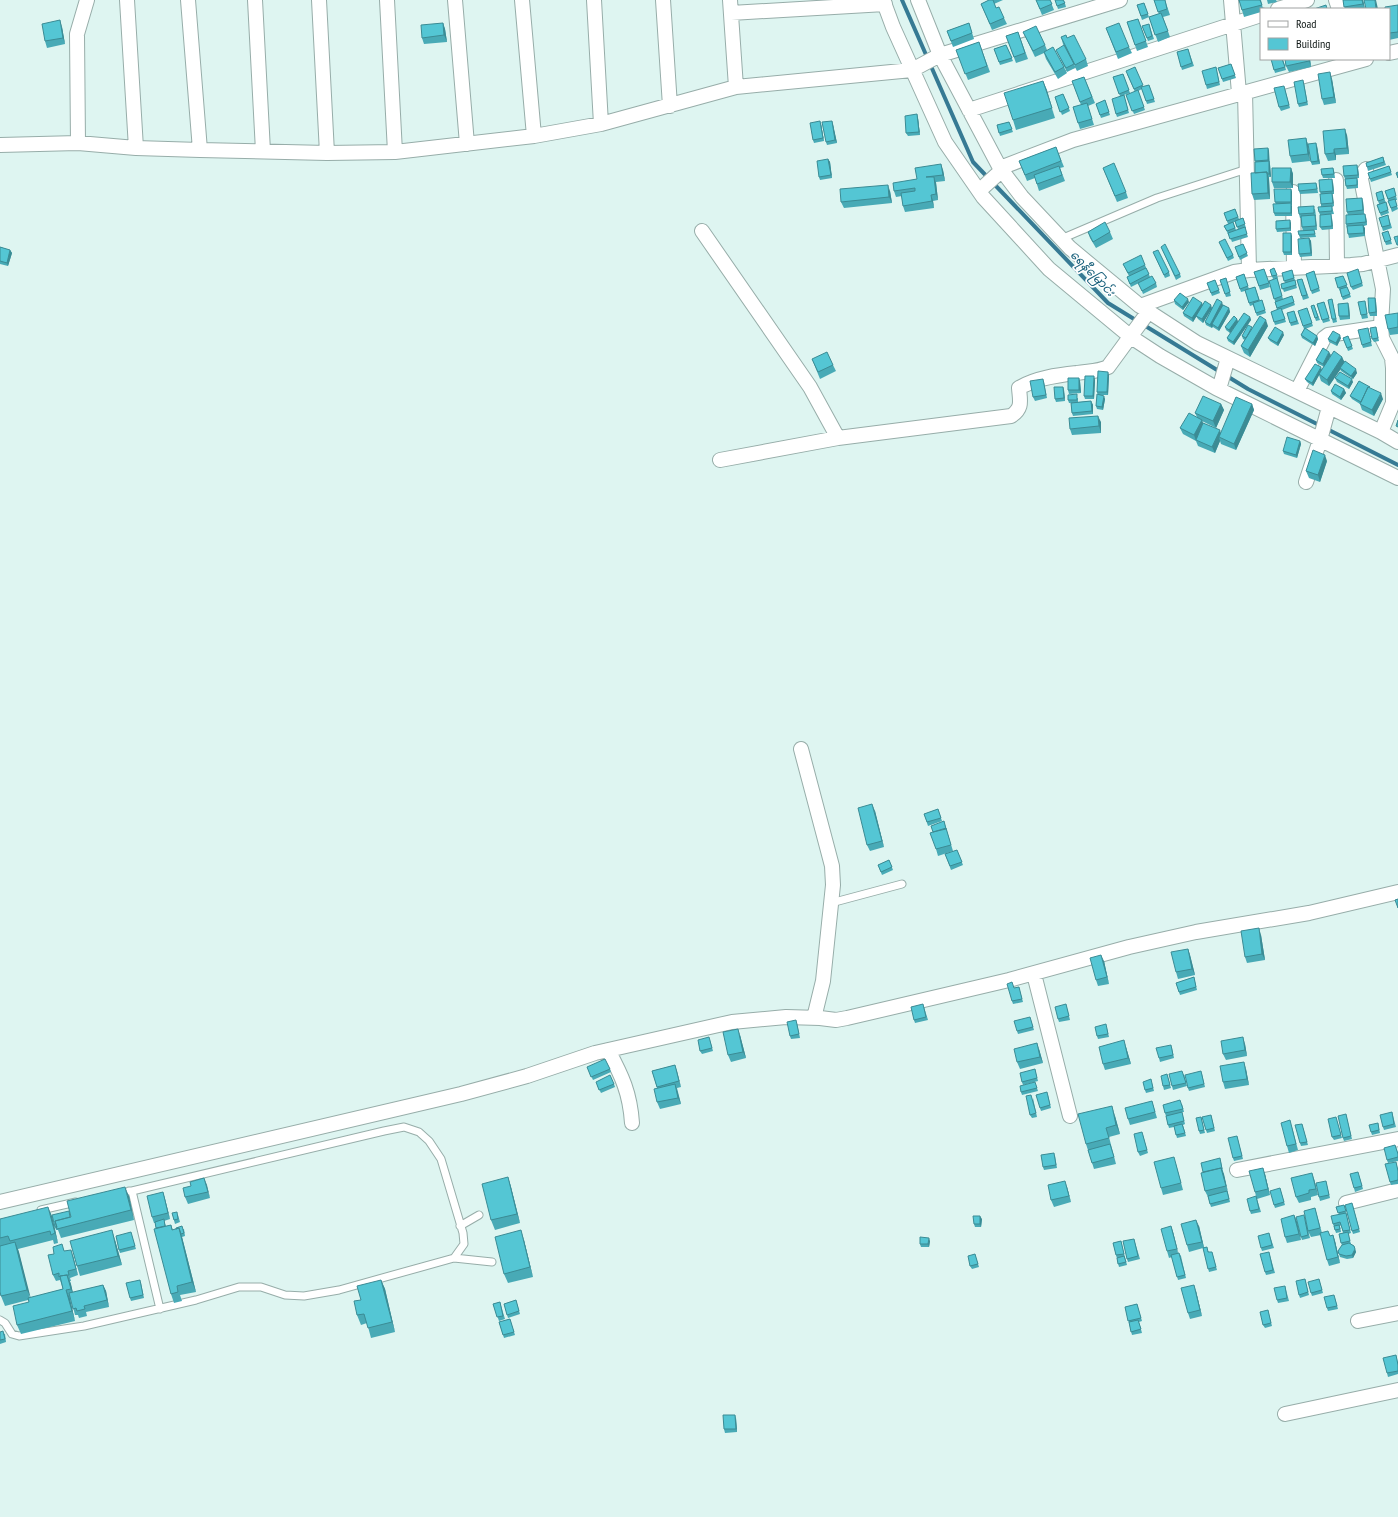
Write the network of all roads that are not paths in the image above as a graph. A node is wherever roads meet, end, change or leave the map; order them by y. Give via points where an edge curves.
1 (87, 0) edge
2 (127, 0) edge
3 (188, 0) edge
4 (255, 0) edge
5 (319, 0) edge
6 (387, 0) edge
7 (455, 0) edge
8 (522, 0) edge
9 (594, 0) edge
10 (663, 0) edge
11 (918, 0) edge
12 (1120, 0) edge
13 (1231, 0) edge
14 (1307, 0) edge
15 (884, 2) edge
16 (730, 6) edge
17 (1281, 8) edge
18 (1260, 14) edge
19 (1234, 23) junction
20 (938, 56) junction
21 (1359, 60) edge
22 (914, 69) junction
23 (736, 87) junction
24 (1242, 92) junction
25 (670, 106) junction
26 (969, 110) junction
27 (601, 124) junction
28 (534, 136) junction
29 (78, 143) junction
30 (467, 144) junction
31 (0, 145) edge
32 (136, 148) junction
33 (200, 150) junction
34 (263, 151) junction
35 (395, 152) junction
36 (327, 153) junction
37 (1247, 169) junction
38 (1366, 169) edge
39 (1000, 171) junction
40 (1336, 180) dead end
41 (980, 189) junction
42 (1293, 192) edge
43 (702, 231) dead end
44 (1061, 239) junction
45 (1398, 255) edge
46 (1378, 260) junction
47 (1337, 266) junction
48 (1294, 268) junction
49 (1249, 270) junction
50 (1145, 311) junction
51 (1381, 327) junction
52 (1131, 336) junction
53 (1228, 360) junction
54 (1220, 386) junction
55 (1297, 392) junction
56 (1328, 408) junction
57 (1381, 432) junction
58 (1321, 437) junction
59 (838, 438) junction
60 (1398, 442) edge
61 (720, 460) dead end
62 (1398, 478) edge
63 (1306, 482) dead end
64 (801, 748) dead end
65 (902, 884) dead end
66 (1398, 892) edge
67 (830, 904) junction
68 (1034, 974) junction
69 (815, 1015) junction
70 (608, 1050) junction
71 (1070, 1116) dead end
72 (632, 1123) dead end
73 (1398, 1139) edge
74 (1237, 1170) dead end
75 (1398, 1190) edge
76 (132, 1191) junction
77 (120, 1193) edge
78 (86, 1200) edge
79 (0, 1202) edge
80 (1346, 1203) edge
81 (36, 1211) edge
82 (479, 1215) dead end
83 (460, 1226) junction
84 (454, 1258) junction
85 (492, 1262) dead end
86 (160, 1309) junction
87 (1398, 1312) edge
88 (0, 1320) edge
89 (1358, 1321) dead end
90 (1398, 1390) edge
91 (1285, 1414) dead end

1 - 29 street via 78,34
2 - 32 street
3 - 33 street
4 - 34 street
5 - 36 street
6 - 35 street
7 - 30 street
8 - 28 street
9 - 27 street
10 - 25 street
11 - 20 street
12 - 20 street
13 - 19 street
14 - 17 street
15 - 16 street
15 - 22 street via 893,27
16 - 23 street
18 - 19 street
19 - 24 street
19 - 26 street
20 - 22 street
20 - 26 street
21 - 24 street
22 - 23 street
22 - 41 street via 945,142
23 - 25 street
24 - 37 street
24 - 39 street via 1073,140
25 - 27 street
26 - 39 street
27 - 28 street
28 - 30 street
29 - 31 street
29 - 32 street
30 - 35 street
32 - 33 street
33 - 34 street
34 - 36 street
35 - 36 street
37 - 44 lane via 1157,198
37 - 49 street
38 - 46 street via 1361,180
39 - 41 street
39 - 44 street
40 - 47 street
41 - 52 street via 1049,269
42 - 48 street
43 - 59 street via 810,387
44 - 50 street
45 - 46 street
46 - 47 street
46 - 51 street via 1383,289
47 - 48 street
48 - 49 street
49 - 50 street via 1210,280
50 - 52 street
50 - 53 street
51 - 55 street via 1328,335 1324,338
51 - 57 street via 1382,338 1392,358 1394,387 1392,403
52 - 54 street via 1160,356
52 - 59 street via 1112,363 1102,370 1065,374 1023,385 1019,388 1018,411 1011,416
53 - 54 street
53 - 55 street
54 - 58 street
55 - 56 street
56 - 57 street
56 - 58 street
57 - 60 street
58 - 62 street
58 - 63 street
59 - 61 street
64 - 67 street via 832,866
65 - 67 lane
66 - 68 street via 1309,913 1136,945
67 - 69 street via 823,981
68 - 69 street via 847,1018 836,1020
68 - 71 street
69 - 70 street via 732,1022
70 - 72 street via 623,1078
70 - 79 street via 461,1094
73 - 74 street
75 - 80 street
76 - 77 lane
76 - 83 lane via 404,1127 419,1132 430,1141 441,1159
76 - 86 lane
78 - 81 lane
82 - 83 lane
83 - 84 lane via 464,1244
84 - 85 lane
84 - 86 lane via 340,1290 304,1296 285,1295 261,1287 239,1287
86 - 88 lane via 84,1326 19,1336 12,1334
87 - 89 street
90 - 91 street

